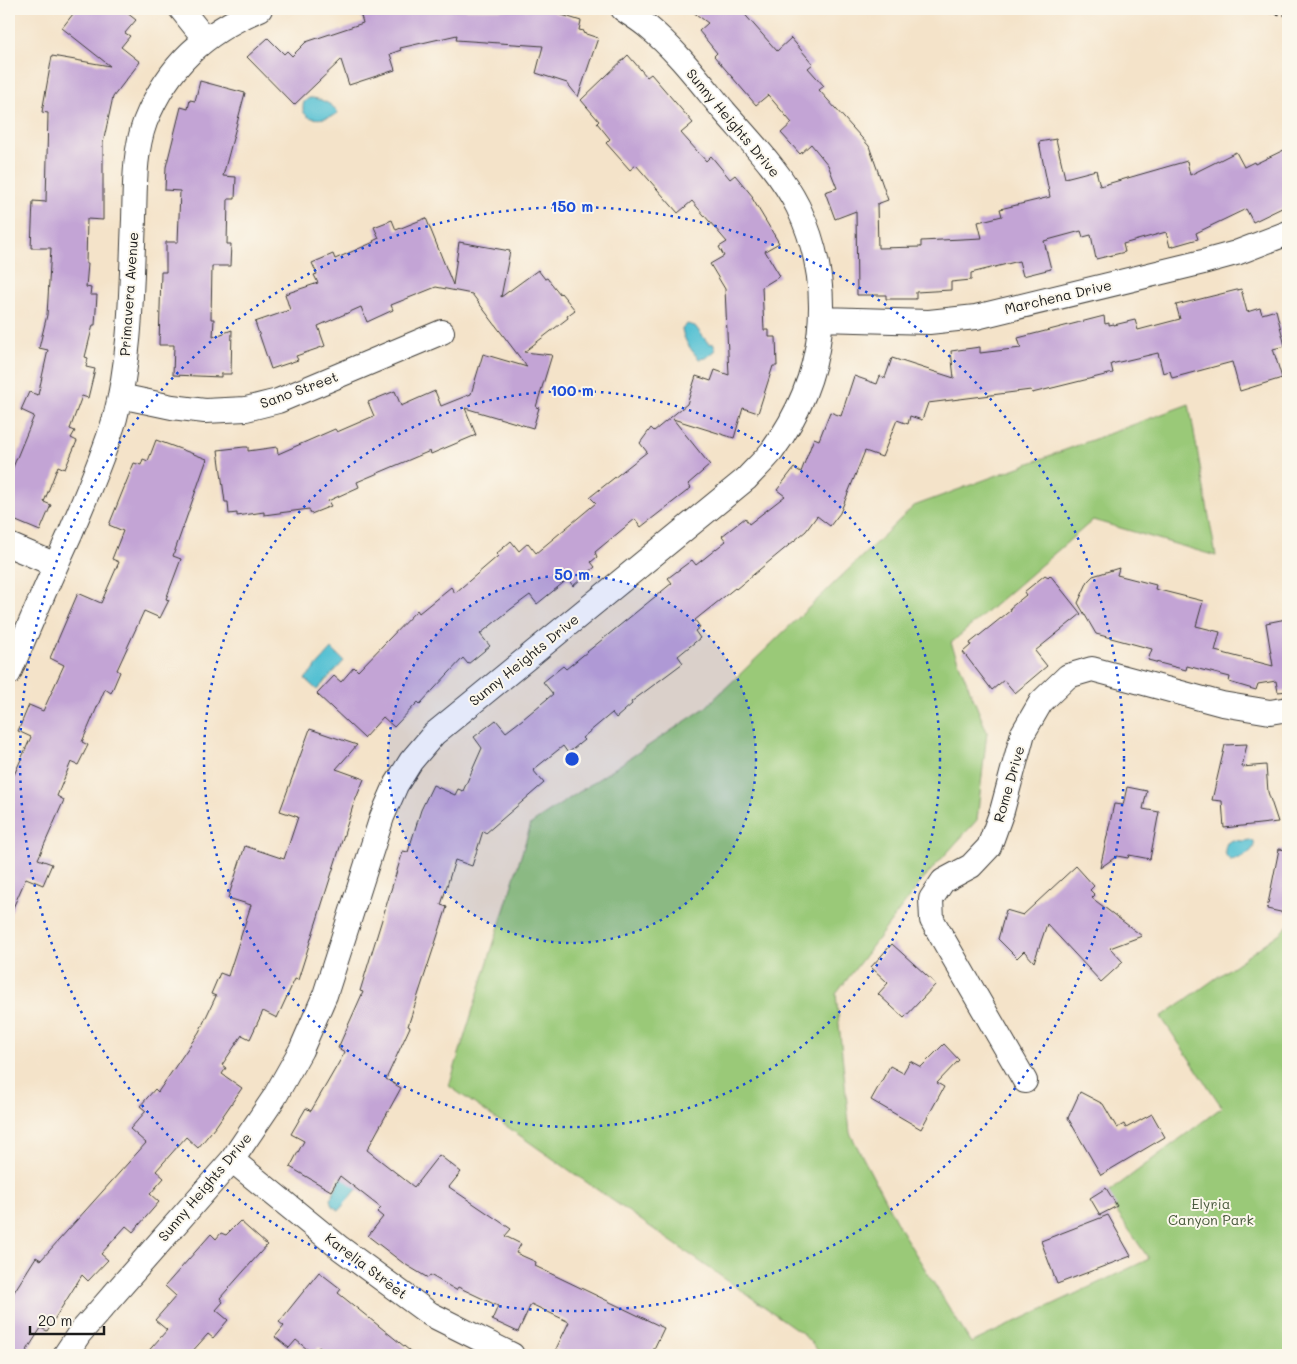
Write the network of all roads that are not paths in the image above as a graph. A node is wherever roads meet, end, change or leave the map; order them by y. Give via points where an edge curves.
1 (181, 9) edge
2 (260, 9) edge
3 (623, 9) edge
4 (205, 39) junction
5 (1288, 233) edge
6 (821, 318) junction
7 (442, 332) dead end
8 (120, 396) junction
9 (9, 545) edge
10 (56, 566) junction
11 (9, 672) edge
12 (1288, 709) edge
13 (1025, 1081) dead end
14 (232, 1160) junction
15 (64, 1355) edge
16 (512, 1355) edge

1 - 4 street
2 - 4 street, Primavera Avenue via 234,20
3 - 6 street, Sunny Heights Drive via 674,52 777,173 798,207 811,240 820,280
4 - 8 street, Primavera Avenue via 179,64 160,90 145,123 136,157 128,342
5 - 6 street, Marchena Drive via 1204,262 976,317 929,322
6 - 14 street, Sunny Heights Drive via 816,359 805,394 771,453 746,478 434,734 411,761 382,817 325,995 301,1050 274,1098
7 - 8 street, Sano Street via 278,401 246,409 205,411
8 - 10 street, Primavera Avenue via 99,467
9 - 10 street
10 - 11 street, Primavera Avenue
12 - 13 street, Rome Drive via 1270,712 1222,704 1092,669 1068,676 1042,702 1022,733 989,847 971,866 943,882 931,899 932,920
14 - 15 street, Sunny Heights Drive
14 - 16 street, Karelia Street via 340,1248 430,1314

